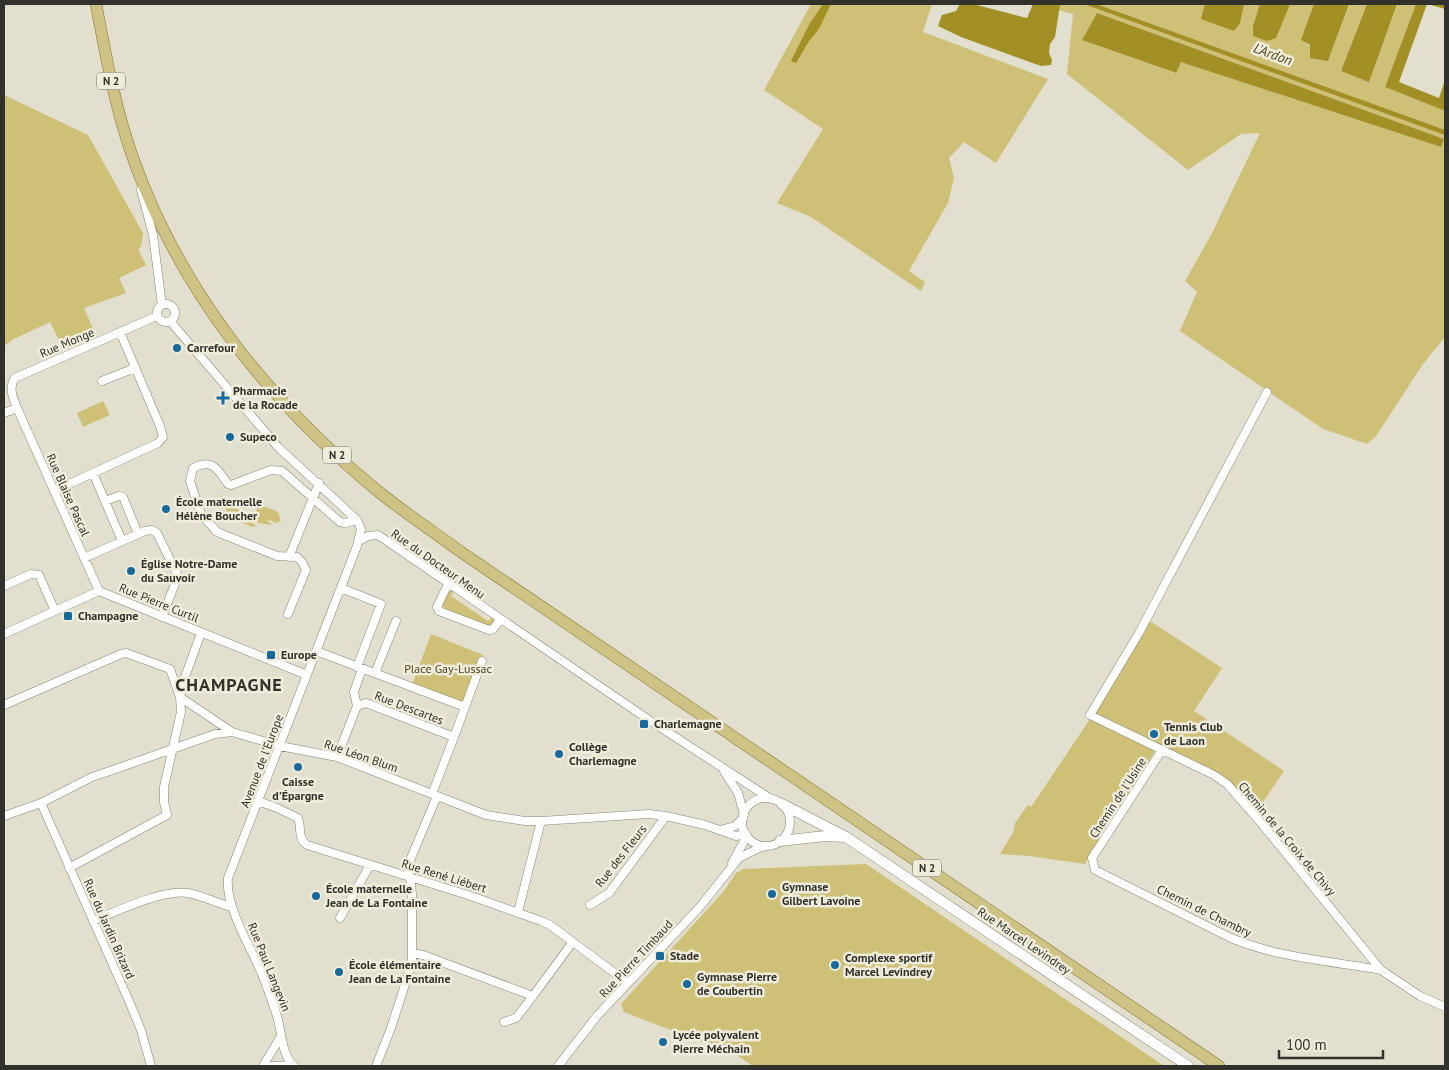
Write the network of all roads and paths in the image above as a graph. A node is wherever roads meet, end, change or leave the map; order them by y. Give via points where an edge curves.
1 (96, 4) edge
2 (132, 156) junction
3 (162, 305) junction
4 (157, 316) junction
5 (170, 321) junction
6 (120, 332) junction
7 (135, 368) junction
8 (102, 380) dead end
9 (1267, 392) dead end
10 (17, 408) junction
11 (4, 413) edge
12 (93, 473) junction
13 (319, 483) junction
14 (54, 491) junction
15 (312, 498) junction
16 (105, 501) junction
17 (357, 520) junction
18 (138, 534) junction
19 (122, 541) junction
20 (359, 541) junction
21 (289, 557) junction
22 (84, 558) junction
23 (448, 584) junction
24 (4, 586) edge
25 (341, 588) junction
26 (99, 591) junction
27 (55, 611) junction
28 (288, 614) dead end
29 (162, 617) junction
30 (500, 620) junction
31 (396, 621) dead end
32 (201, 633) junction
33 (4, 634) edge
34 (316, 651) junction
35 (482, 661) dead end
36 (360, 668) junction
37 (375, 673) junction
38 (307, 675) junction
39 (180, 697) junction
40 (4, 705) edge
41 (357, 706) junction
42 (465, 707) junction
43 (232, 732) junction
44 (454, 737) junction
45 (280, 746) junction
46 (173, 750) junction
47 (1162, 750) junction
48 (337, 757) junction
49 (724, 769) junction
50 (434, 795) junction
51 (771, 799) junction
52 (258, 801) junction
53 (41, 803) junction
54 (782, 804) junction
55 (4, 816) edge
56 (666, 816) junction
57 (743, 816) junction
58 (541, 821) junction
59 (720, 830) junction
60 (746, 835) junction
61 (846, 837) junction
62 (780, 841) junction
63 (766, 846) junction
64 (736, 853) junction
65 (1092, 858) joint
66 (370, 866) junction
67 (731, 867) junction
68 (69, 868) junction
69 (410, 877) junction
70 (590, 905) dead end
71 (232, 907) junction
72 (518, 912) junction
73 (340, 918) dead end
74 (93, 921) junction
75 (572, 942) junction
76 (412, 953) junction
77 (1381, 970) junction
78 (628, 983) junction
79 (533, 996) junction
80 (1445, 1007) edge
81 (504, 1022) dead end
82 (281, 1036) junction
83 (151, 1066) edge
84 (263, 1066) edge
85 (272, 1066) edge
86 (293, 1066) edge
87 (376, 1066) edge
88 (558, 1066) edge
89 (1188, 1066) edge
90 (1219, 1066) edge

1 - 2 main road, N 2 via 115,98
2 - 3 street via 152,235
2 - 90 main road, N 2 via 179,260 214,318 260,376 364,480 461,552
3 - 4 street
3 - 5 street via 173,308
4 - 5 street via 162,322
4 - 6 street, Rue Monge
5 - 13 street via 278,447
6 - 7 street
6 - 10 street, Rue Monge via 15,378 10,384
7 - 8 street
7 - 12 street via 163,437 158,443
9 - 47 street, Chemin de la Croix de Chivy via 1139,632 1090,715
10 - 11 street
10 - 14 street, Rue Blaise Pascal
12 - 14 street
12 - 16 street
13 - 15 street
13 - 17 street
14 - 22 street, Rue Blaise Pascal
15 - 17 street via 340,522
15 - 21 street
15 - 21 street via 282,470 271,470 231,485 210,464 193,468 190,481 201,514 216,532 277,556
16 - 18 street via 123,497
16 - 19 street
17 - 20 street via 361,529
18 - 19 street
18 - 29 street via 152,530 157,533 177,572 178,578
19 - 22 street
20 - 23 street, Rue du Docteur Menu via 378,535
20 - 25 street, Avenue de l'Europe
21 - 28 street via 297,557 306,570
22 - 26 street, Rue Blaise Pascal
23 - 30 street, Rue du Docteur Menu
23 - 30 street via 437,607 439,612 489,630
24 - 27 street via 31,574 39,574
25 - 34 street, Avenue de l'Europe
25 - 36 street, Rue Descartes via 381,604
26 - 27 street, Rue Pierre Curtil
26 - 29 street, Rue Pierre Curtil
27 - 33 street, Rue Pierre Curtil
29 - 32 street, Rue Pierre Curtil
30 - 49 street, Rue du Docteur Menu
31 - 37 street
32 - 38 street, Rue Pierre Curtil
32 - 39 street
34 - 36 street
34 - 38 street, Avenue de l'Europe
35 - 42 street, Rue Descartes
36 - 37 street
36 - 41 street, Rue Descartes via 354,692
37 - 42 street
38 - 45 street, Avenue de l'Europe
39 - 40 street via 170,669 126,653
39 - 43 street
39 - 46 street via 181,712
41 - 44 street, Rue Descartes via 366,703
41 - 48 street, Rue Descartes
42 - 44 street, Rue Descartes
43 - 45 street, Rue Léon Blum
43 - 46 street, Rue Léon Blum via 215,734
44 - 50 street, Rue Descartes
45 - 48 street, Rue Léon Blum
45 - 52 street, Avenue de l'Europe
46 - 53 street, Rue Léon Blum via 92,778
46 - 68 street via 164,787 167,815
47 - 65 street, Chemin de l'Usine
47 - 77 street, Chemin de la Croix de Chivy via 1226,784
48 - 50 street, Rue Léon Blum
49 - 51 street, Rue du Docteur Menu
49 - 57 street, Rue du Docteur Menu via 738,793
50 - 58 street, Rue Léon Blum via 486,815
50 - 69 street, Rue Descartes via 411,858
51 - 54 street
51 - 57 street via 752,803
52 - 66 street, Rue René Liébert via 296,816 301,838 307,845
52 - 71 street, Avenue de l'Europe via 228,878
53 - 55 street, Rue Léon Blum
53 - 68 street, Rue du Jardin Brizard
54 - 61 street, Rue Marcel Levindrey
54 - 62 street via 790,823 789,830
56 - 58 street, Rue Léon Blum via 649,814
56 - 59 street, Rue Léon Blum
56 - 70 street, Rue des Fleurs via 609,893
57 - 59 street via 735,826
57 - 60 street
58 - 72 street
59 - 60 street, Rue Léon Blum via 736,836
59 - 64 street via 732,838
60 - 63 street via 755,843
60 - 64 street, Rue Pierre Timbaud
61 - 62 street
61 - 89 street, Rue Marcel Levindrey
62 - 63 street
63 - 67 street, Rue Pierre Timbaud via 739,858
64 - 67 street, Rue Pierre Timbaud
65 - 77 street, Chemin de Chambry via 1095,870 1254,947
66 - 69 street, Rue René Liébert
66 - 73 street
67 - 78 street, Rue Pierre Timbaud via 700,908
68 - 74 street, Rue du Jardin Brizard
69 - 72 street, Rue René Liébert
69 - 76 street, Rue Descartes
71 - 74 street via 175,892
71 - 82 street, Rue Paul Langevin via 268,991
72 - 75 street, Rue René Liébert via 550,925
74 - 83 street, Rue du Jardin Brizard via 132,1008
75 - 78 street, Rue René Liébert
75 - 79 street
76 - 79 street
76 - 87 street, Rue Descartes via 410,971
77 - 80 street, Chemin de la Croix de Chivy via 1420,996
78 - 88 street, Rue Pierre Timbaud
79 - 81 street via 516,1018
82 - 84 street
82 - 86 street, Rue Paul Langevin
85 - 86 street

